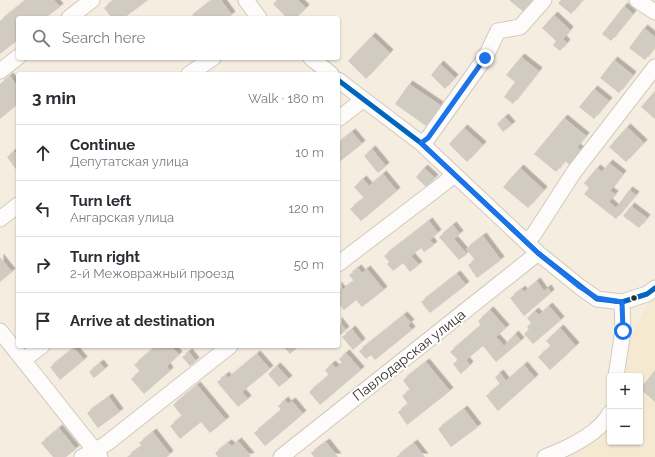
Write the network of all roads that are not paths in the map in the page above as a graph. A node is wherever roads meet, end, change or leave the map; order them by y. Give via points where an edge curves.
1 (92, 0) edge
2 (246, 0) edge
3 (544, 0) edge
4 (637, 0) edge
5 (655, 12) edge
6 (72, 16) edge
7 (258, 16) edge
8 (16, 59) edge
9 (210, 60) edge
10 (314, 60) edge
11 (655, 67) edge
12 (0, 71) edge
13 (192, 72) edge
14 (328, 72) edge
15 (340, 82) edge
16 (363, 100) junction
17 (340, 117) edge
18 (421, 143) junction
19 (453, 173) junction
20 (16, 207) edge
21 (0, 219) edge
22 (526, 242) junction
23 (538, 253) junction
24 (340, 262) edge
25 (655, 288) edge
26 (622, 302) junction
27 (0, 331) edge
28 (39, 348) edge
29 (227, 348) edge
30 (23, 360) junction
31 (616, 373) edge
32 (607, 417) edge
33 (92, 454) edge
34 (281, 457) edge
35 (544, 457) edge

1 - 6 street
2 - 7 street
3 - 18 street via 520,27 498,32 485,58 428,138
4 - 5 street
8 - 12 street
9 - 13 street
10 - 14 street
11 - 22 street via 574,172 534,234
15 - 16 street
16 - 17 street
16 - 18 street
18 - 19 street
19 - 22 street
19 - 24 street via 447,181
20 - 21 street
22 - 23 street
23 - 26 street via 597,298
23 - 34 street, Павлодарская улица
25 - 26 street via 647,294
26 - 31 street via 623,331
27 - 30 street
28 - 30 street
29 - 33 street
30 - 33 street
32 - 35 street via 581,440

